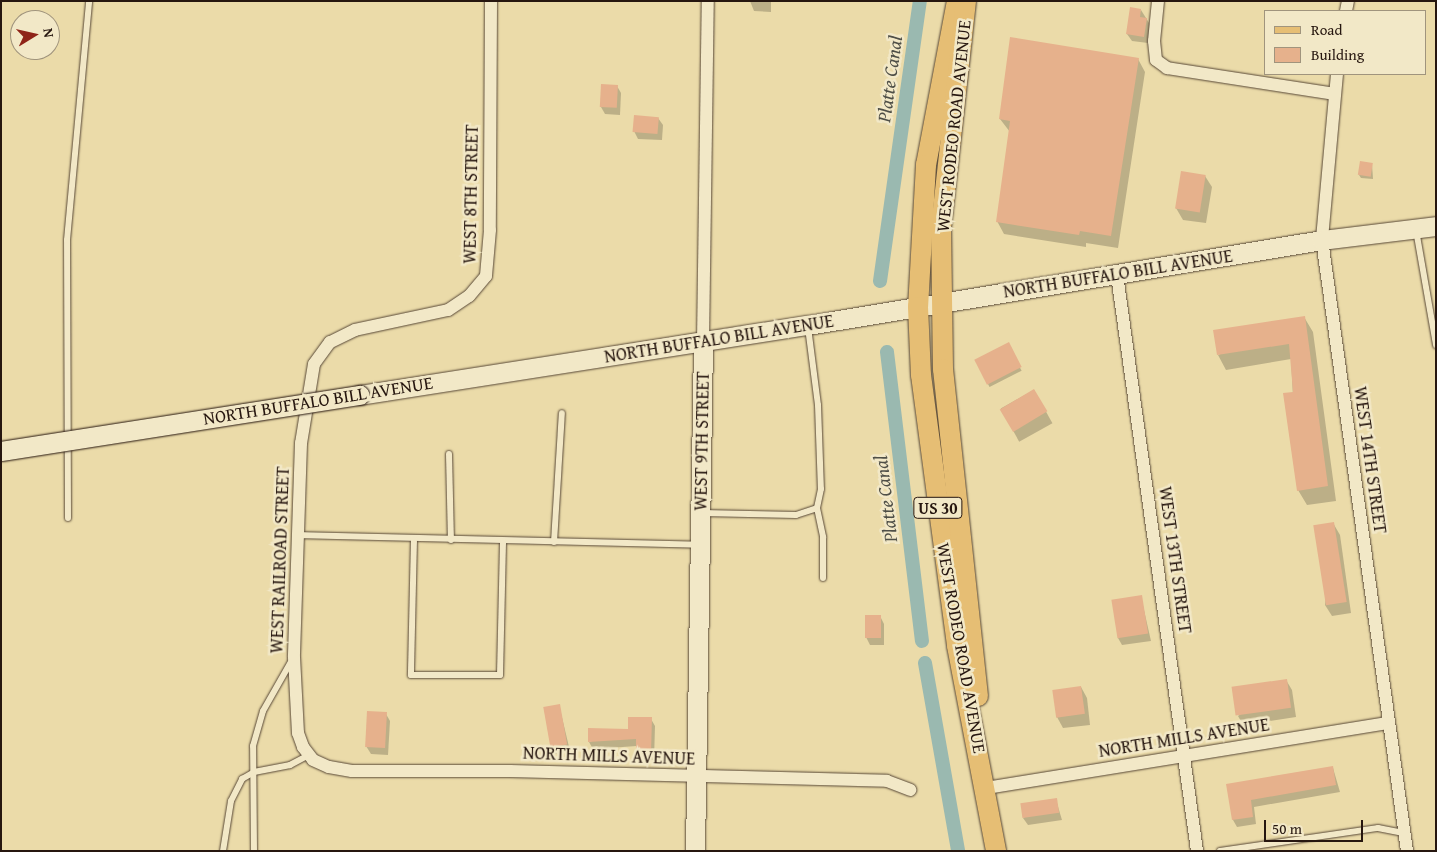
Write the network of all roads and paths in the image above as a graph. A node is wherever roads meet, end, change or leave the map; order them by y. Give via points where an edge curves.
1 (89, 1) edge
2 (491, 1) edge
3 (708, 1) edge
4 (957, 1) edge
5 (966, 1) edge
6 (1158, 1) edge
7 (1337, 75) edge
8 (1334, 94) junction
9 (1436, 226) edge
10 (1416, 229) junction
11 (1322, 240) junction
12 (1116, 275) junction
13 (943, 303) junction
14 (918, 308) junction
15 (808, 325) junction
16 (703, 342) junction
17 (1436, 345) edge
18 (314, 364) joint
19 (562, 414) dead end
20 (1, 451) edge
21 (448, 454) dead end
22 (817, 508) junction
23 (700, 513) junction
24 (68, 518) dead end
25 (298, 536) junction
26 (414, 539) junction
27 (451, 540) junction
28 (503, 541) junction
29 (554, 542) junction
30 (700, 545) junction
31 (823, 578) dead end
32 (294, 657) junction
33 (1388, 723) junction
34 (309, 755) junction
35 (1184, 756) junction
36 (254, 772) junction
37 (696, 777) junction
38 (986, 788) junction
39 (910, 790) dead end
40 (1404, 833) junction
41 (223, 851) edge
42 (254, 851) edge
43 (694, 851) edge
44 (996, 851) edge
45 (1197, 851) edge
46 (1220, 851) edge
47 (1407, 851) edge

1 - 24 lane via 66,240
2 - 18 street, WEST 8TH STREET via 490,230 486,276 469,296 448,310 355,330 330,342
3 - 16 street, WEST 9TH STREET
4 - 14 main road, WEST RODEO ROAD AVENUE / US 30 via 926,165
5 - 13 main road, WEST RODEO ROAD AVENUE / US 30 via 941,226
6 - 8 street via 1154,41 1156,60 1167,68
7 - 8 street, WEST 14TH STREET
8 - 11 street, WEST 14TH STREET
9 - 10 street, NORTH BUFFALO BILL AVENUE
10 - 11 street, NORTH BUFFALO BILL AVENUE
10 - 17 lane
11 - 12 street, NORTH BUFFALO BILL AVENUE
11 - 33 street, WEST 14TH STREET
12 - 13 street, NORTH BUFFALO BILL AVENUE
12 - 35 street, WEST 13TH STREET
13 - 14 street, NORTH BUFFALO BILL AVENUE
13 - 38 main road, WEST RODEO ROAD AVENUE / US 30 via 950,447 974,643
14 - 15 street, NORTH BUFFALO BILL AVENUE
14 - 38 main road, WEST RODEO ROAD AVENUE / US 30 via 922,384 954,627
15 - 16 street, NORTH BUFFALO BILL AVENUE
15 - 22 lane via 818,405 821,489
16 - 20 street, NORTH BUFFALO BILL AVENUE, bridge
16 - 23 street, WEST 9TH STREET
18 - 25 street, WEST RAILROAD STREET via 301,443
19 - 29 lane
21 - 27 lane
22 - 23 lane via 796,515
22 - 31 lane via 824,537
23 - 30 street, WEST 9TH STREET
25 - 26 lane
25 - 32 street, WEST RAILROAD STREET
26 - 27 lane
26 - 28 lane via 411,675 500,675
27 - 28 lane
28 - 29 lane
29 - 30 lane
30 - 37 street, WEST 9TH STREET
32 - 34 street, WEST RAILROAD STREET via 298,732
32 - 36 lane via 263,710 253,746
33 - 35 street, NORTH MILLS AVENUE
33 - 40 street, WEST 14TH STREET
34 - 36 lane via 290,765
34 - 37 street, NORTH MILLS AVENUE via 329,768 352,771 510,770
35 - 38 street, NORTH MILLS AVENUE
35 - 45 street, WEST 13TH STREET
36 - 41 lane via 242,779 231,801
36 - 42 lane
37 - 39 street, NORTH MILLS AVENUE via 887,781
37 - 43 street, WEST 9TH STREET
38 - 44 main road, WEST RODEO ROAD AVENUE / US 30
40 - 46 lane via 1378,828
40 - 47 street, WEST 14TH STREET

